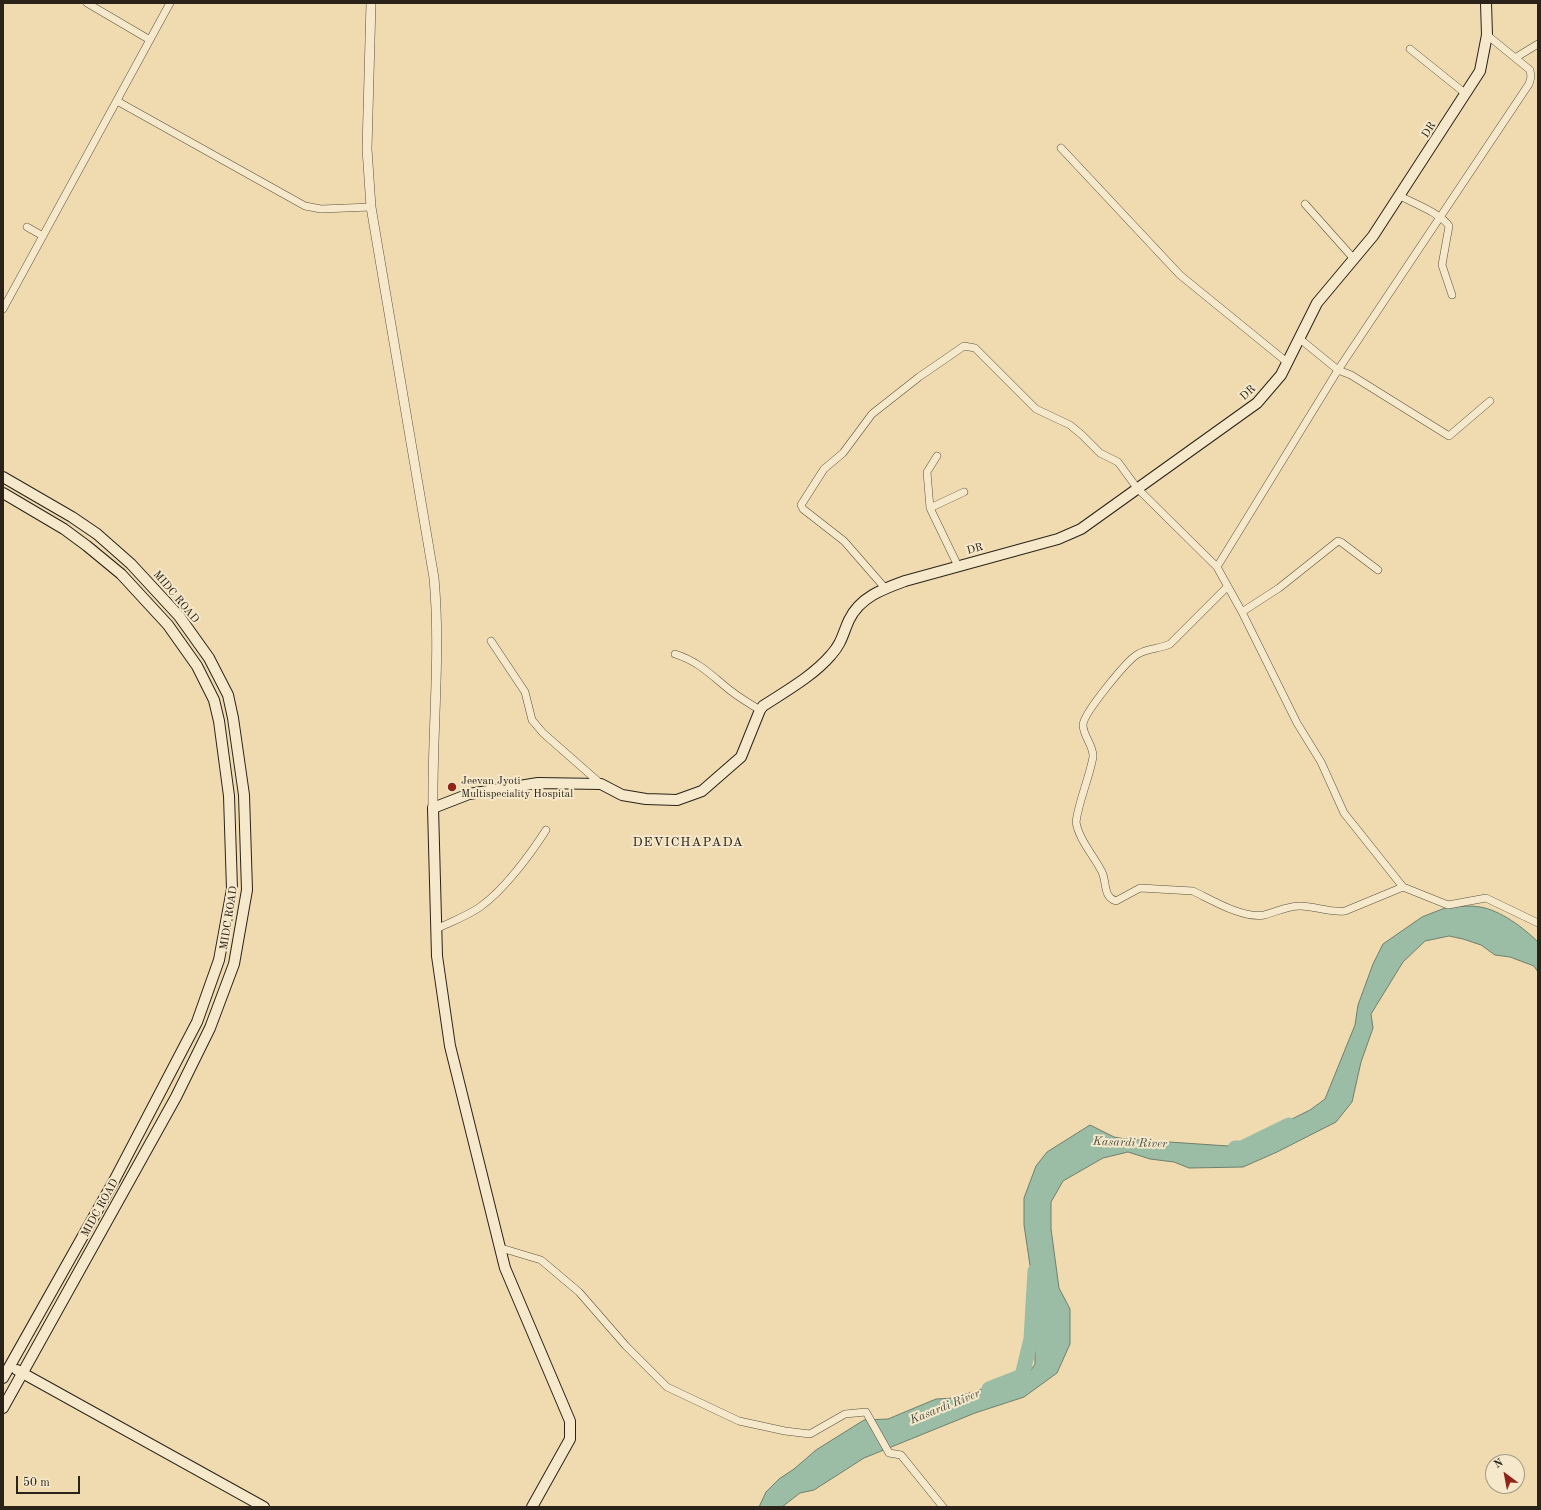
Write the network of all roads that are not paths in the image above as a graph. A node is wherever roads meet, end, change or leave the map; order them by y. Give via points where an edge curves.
1 (87, 3) edge
2 (170, 3) edge
3 (371, 3) edge
4 (1486, 3) edge
5 (1487, 35) junction
6 (150, 40) junction
7 (1538, 44) edge
8 (1410, 49) dead end
9 (1515, 58) junction
10 (1466, 94) junction
11 (117, 101) junction
12 (1061, 148) dead end
13 (1400, 196) junction
14 (1305, 204) dead end
15 (371, 208) junction
16 (1440, 217) junction
17 (27, 227) dead end
18 (43, 236) junction
19 (1354, 259) junction
20 (1452, 295) dead end
21 (3, 309) edge
22 (1300, 339) junction
23 (1288, 363) junction
24 (1338, 370) junction
25 (1490, 401) dead end
26 (938, 456) dead end
27 (3, 477) edge
28 (1137, 488) junction
29 (964, 492) dead end
30 (3, 493) edge
31 (930, 508) junction
32 (958, 566) junction
33 (1217, 567) junction
34 (1378, 570) dead end
35 (1227, 587) junction
36 (885, 588) junction
37 (1242, 612) junction
38 (491, 641) dead end
39 (675, 654) dead end
40 (760, 710) junction
41 (601, 784) junction
42 (433, 808) junction
43 (546, 830) dead end
44 (1403, 887) junction
45 (1538, 922) edge
46 (436, 929) junction
47 (501, 1248) junction
48 (10, 1366) junction
49 (23, 1373) junction
50 (3, 1378) edge
51 (3, 1408) edge
52 (264, 1507) edge
53 (532, 1507) edge
54 (943, 1507) edge

1 - 6 street
2 - 6 street
3 - 15 street via 367,149
4 - 5 main road, DR
5 - 9 street
5 - 10 main road, DR via 1480,71
6 - 11 street
7 - 9 street
8 - 10 street
9 - 16 street via 1531,73 1529,84
10 - 13 main road, DR
11 - 15 street via 305,206 321,209
11 - 18 street
12 - 23 street via 1180,275
13 - 16 street
13 - 19 main road, DR
14 - 19 street
15 - 42 street via 434,578 438,616 432,754
16 - 20 street via 1449,226 1442,265
16 - 24 street
17 - 18 street
18 - 21 street
19 - 22 main road, DR via 1317,303
22 - 23 main road, DR
22 - 24 street
23 - 28 main road, DR via 1257,403
24 - 25 street via 1351,375 1449,436
24 - 33 street
26 - 31 street via 927,472
27 - 49 main road, MIDC ROAD via 97,534 131,564 179,616 209,658 228,695 233,718 244,795 247,890 234,964 210,1028 176,1097
28 - 32 main road, DR via 1081,529 1058,539
28 - 33 street
28 - 36 street via 1115,460 1100,453 1082,434 1070,426 1036,409 975,348 964,346 872,414 843,453 824,469 801,505 852,548
29 - 31 street
30 - 48 main road, MIDC ROAD via 64,529 121,574 168,625 197,666 214,700 219,721 229,796 232,889 219,960 197,1022 119,1172
31 - 32 street
32 - 36 main road, DR
33 - 35 street
34 - 37 street via 1338,541 1279,588
35 - 37 street
35 - 44 street via 1170,644 1142,652 1130,660 1084,719 1084,729 1093,753 1076,822 1101,871 1108,896 1116,901 1140,888 1185,889 1255,916 1297,906 1345,911
36 - 40 main road, DR via 863,600 850,619 841,643 830,656 809,675
37 - 44 street via 1281,694 1321,762 1344,812
38 - 41 street via 525,692 532,720 543,733
39 - 40 street via 690,659
40 - 41 main road via 741,757 702,791 678,800 646,799 622,795
41 - 42 main road via 538,783 470,794
42 - 46 main road
43 - 46 street via 533,850 493,896 468,915
44 - 45 street via 1448,905 1486,898
46 - 47 main road via 437,956 450,1046
47 - 53 main road via 505,1268 570,1420 570,1438
47 - 54 street via 541,1260 579,1292 626,1346 667,1387 739,1421 810,1434 845,1414 866,1412 889,1453 902,1454
48 - 49 main road
48 - 50 main road, MIDC ROAD
49 - 51 main road, MIDC ROAD
49 - 52 main road

